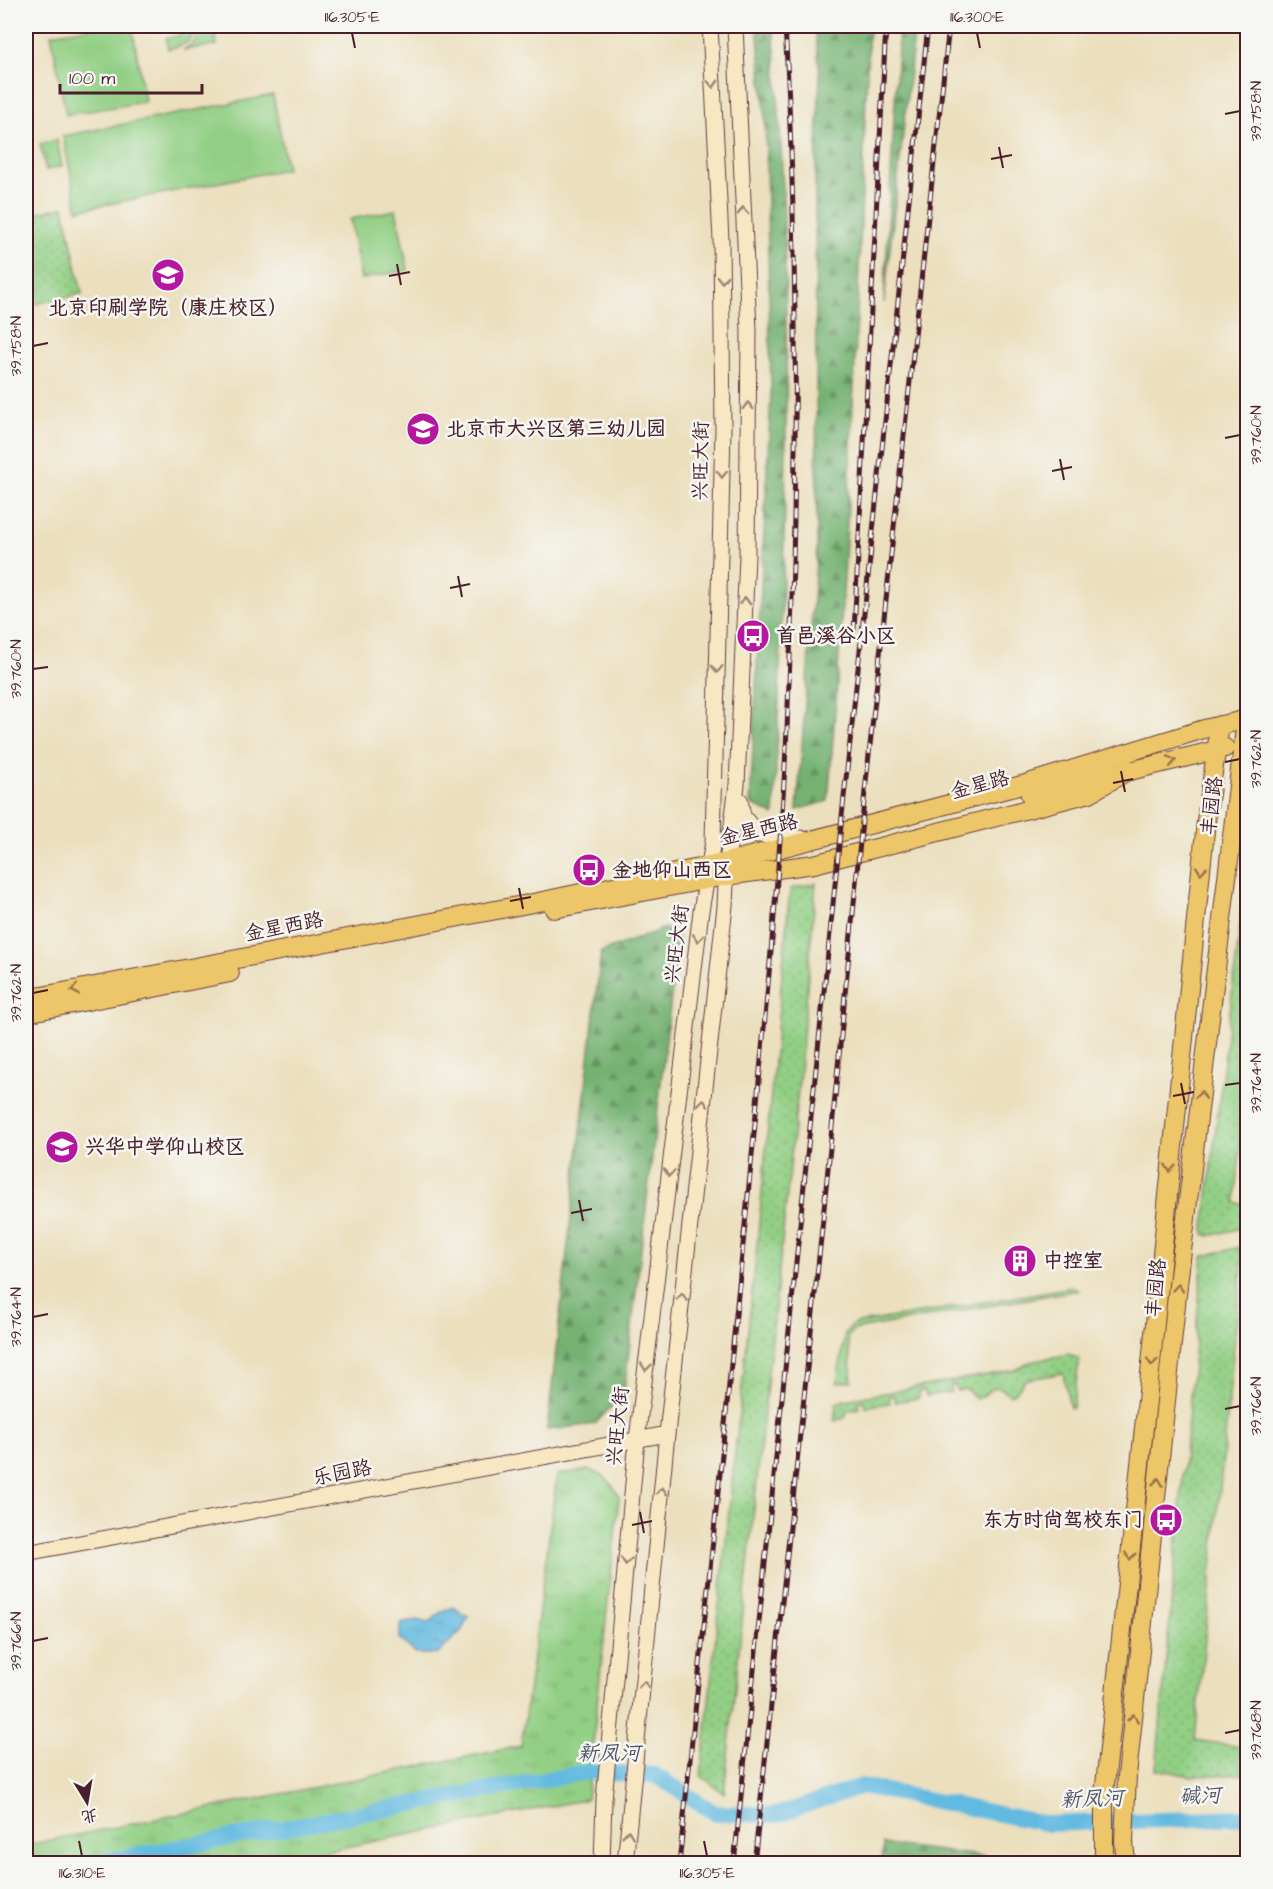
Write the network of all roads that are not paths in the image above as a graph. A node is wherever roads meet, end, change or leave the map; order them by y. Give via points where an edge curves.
1 (710, 26) edge
2 (735, 26) edge
3 (1247, 719) edge
4 (1220, 725) junction
5 (1245, 744) edge
6 (1149, 746) junction
7 (1215, 749) junction
8 (737, 785) junction
9 (1208, 814) junction
10 (1232, 825) junction
11 (826, 838) junction
12 (788, 839) junction
13 (766, 852) junction
14 (717, 871) junction
15 (26, 999) edge
16 (26, 1013) edge
17 (667, 1434) junction
18 (637, 1440) junction
19 (26, 1553) edge
20 (603, 1832) junction
21 (594, 1863) edge
22 (602, 1863) edge
23 (625, 1863) edge
24 (1104, 1863) edge
25 (1126, 1863) edge

1 -> 14 main road, 兴旺大街 via 721,240 723,429 713,842
8 -> 2 main road, 兴旺大街 via 747,556 749,330
3 - 4 main road, 金星西路
3 - 5 main road, 丰园路
4 - 6 main road, 金星西路
4 - 7 main road, 丰园路
5 - 7 main road
5 - 10 main road, 丰园路
6 - 11 main road, 金星西路
6 - 12 main road via 1061,762 797,832
7 - 9 main road, 丰园路
14 -> 7 main road via 814,864 1090,793 1129,770
8 - 12 main road via 743,816 751,828 758,834
8 - 14 main road, 兴旺大街
9 - 10 main road via 1224,814
9 -> 24 main road, 丰园路 via 1104,1794
25 -> 10 main road, 丰园路 via 1127,1795 1179,1275
11 - 12 main road
11 - 13 main road, 金星西路
12 - 13 main road
13 - 14 main road, 金星西路
14 -> 15 main road, 金星西路
14 - 16 main road, 金星西路
17 -> 14 main road, 兴旺大街 via 725,906
14 -> 18 main road, 兴旺大街
17 - 18 main road, 乐园路
23 -> 17 main road, 兴旺大街
18 - 19 main road, 乐园路
18 -> 20 main road, 兴旺大街
20 - 21 main road
20 - 22 main road, 兴旺大街

